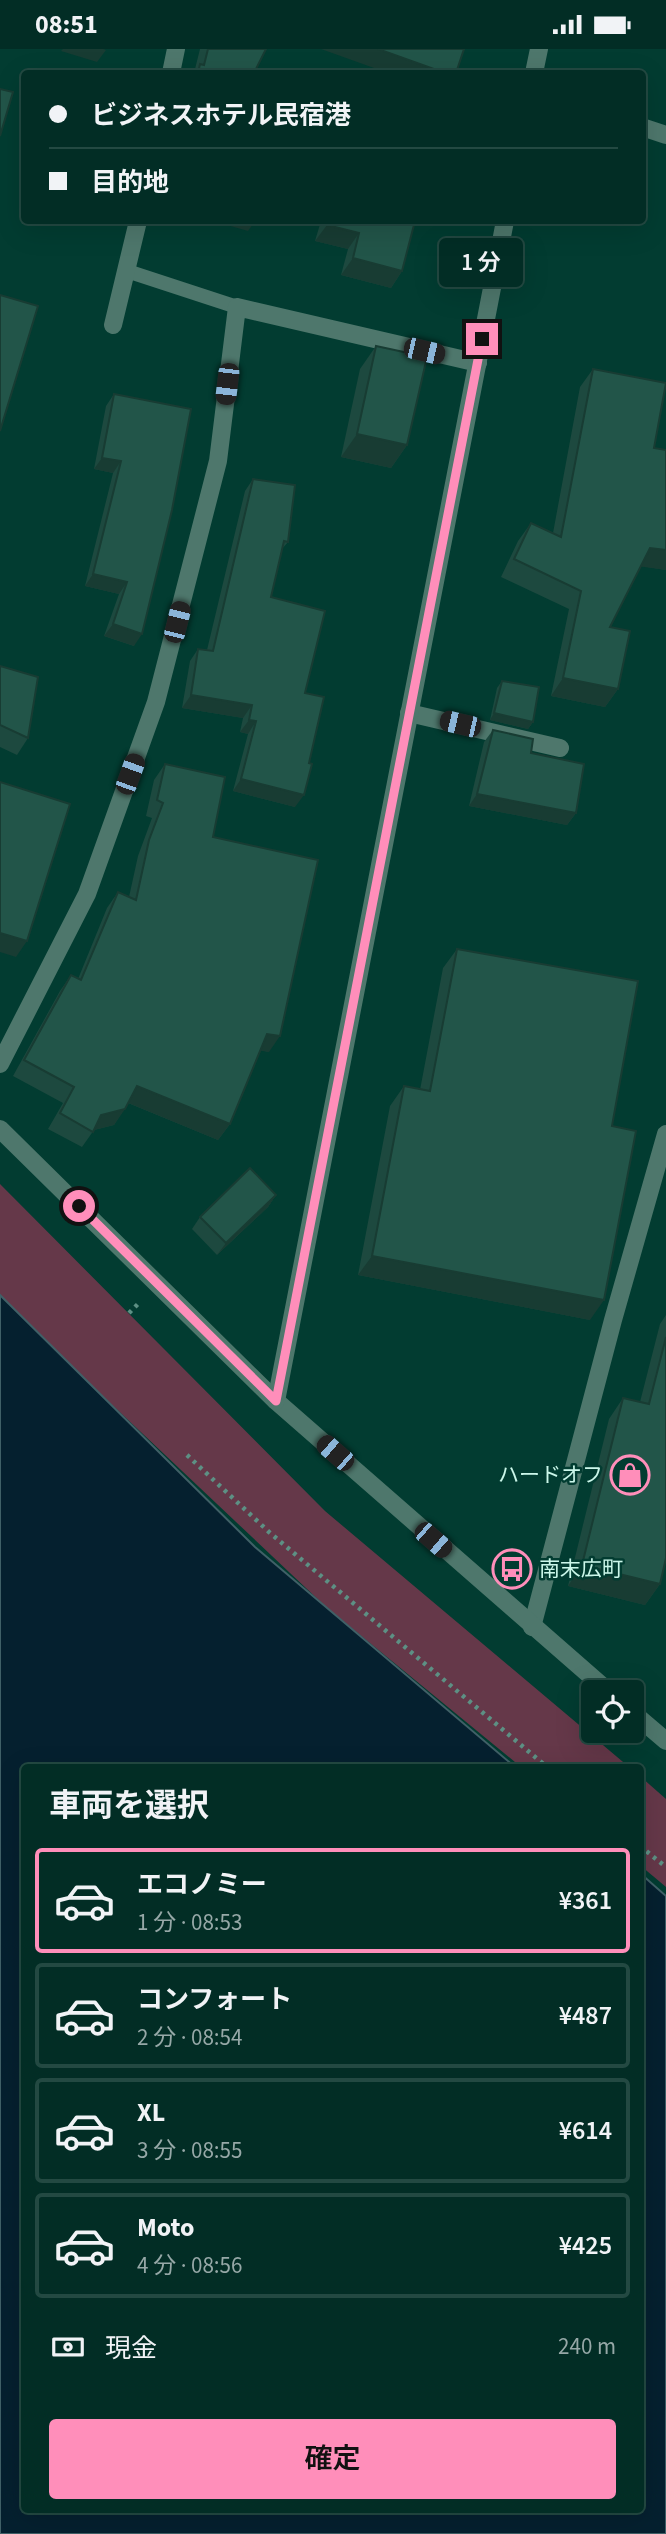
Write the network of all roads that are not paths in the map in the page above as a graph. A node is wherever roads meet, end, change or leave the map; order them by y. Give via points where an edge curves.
1 (176, 49) edge
2 (539, 49) edge
3 (172, 70) edge
4 (535, 70) edge
5 (646, 128) edge
6 (666, 135) edge
7 (137, 224) edge
8 (504, 224) edge
9 (127, 271) junction
10 (237, 307) junction
11 (113, 325) dead end
12 (478, 363) junction
13 (409, 713) junction
14 (560, 748) dead end
15 (0, 1064) edge
16 (0, 1129) edge
17 (666, 1134) edge
18 (276, 1401) junction
19 (532, 1627) junction
20 (595, 1680) edge
21 (644, 1722) edge
22 (666, 1741) edge

1 - 3 street
2 - 4 street
5 - 6 street
7 - 9 street
8 - 12 street
9 - 10 lane
9 - 11 street
10 - 12 street
10 - 15 street via 218,461 156,702 87,894
12 - 13 street
13 - 14 street
13 - 18 street
16 - 18 street
17 - 19 street
18 - 19 street
19 - 20 street
21 - 22 street

